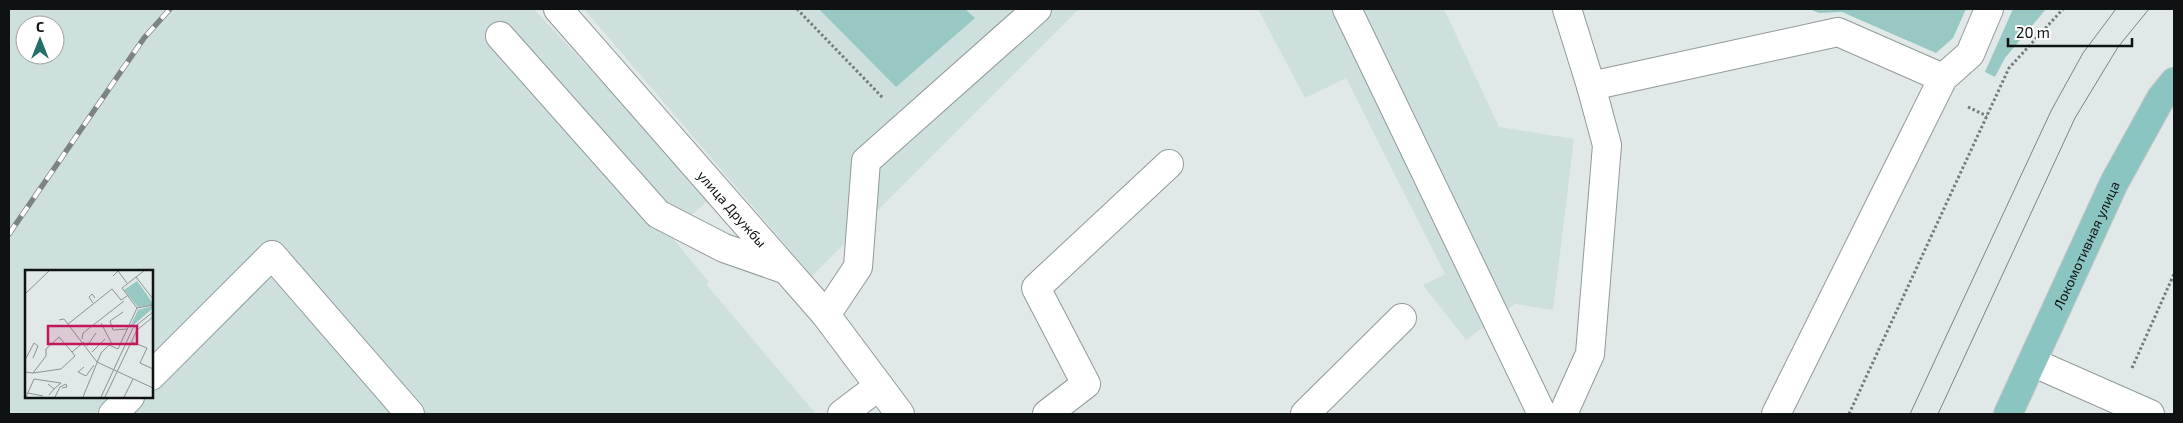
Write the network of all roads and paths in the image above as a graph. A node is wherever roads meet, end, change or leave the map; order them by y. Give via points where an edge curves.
1 (558, 9) edge
2 (797, 9) edge
3 (1037, 9) edge
4 (1347, 9) edge
5 (1567, 9) edge
6 (1989, 9) edge
7 (2063, 9) edge
8 (500, 36) dead end
9 (1943, 78) junction
10 (2174, 82) edge
11 (1591, 86) junction
12 (908, 124) junction
13 (1169, 164) dead end
14 (786, 269) junction
15 (2174, 274) edge
16 (826, 315) junction
17 (1402, 318) dead end
18 (2032, 362) junction
19 (152, 375) edge
20 (879, 386) junction
21 (129, 398) edge
22 (2117, 400) junction
23 (113, 414) edge
24 (410, 414) edge
25 (842, 414) edge
26 (900, 414) edge
27 (1048, 414) edge
28 (1305, 414) edge
29 (1542, 414) edge
30 (1563, 414) edge
31 (1776, 414) edge
32 (1849, 414) edge
33 (2008, 414) edge
34 (2150, 414) edge

1 - 14 street, улица Дружбы
2 - 12 path
3 - 12 street
4 - 29 street
5 - 11 street
6 - 9 street via 1970,54
7 - 32 path via 2009,68
8 - 14 street via 658,214 724,248
9 - 11 street via 1838,32
9 - 31 street
10 - 18 main road, Локомотивная улица via 2161,98 2114,184
11 - 30 street via 1607,146 1590,354
12 - 16 street via 866,161 858,267
13 - 27 street via 1036,288 1086,384
14 - 16 street, улица Дружбы
15 - 22 path
16 - 20 street, улица Дружбы
17 - 28 street
18 - 22 street
18 - 33 main road, Локомотивная улица
19 - 24 street via 272,255
20 - 25 street
20 - 26 street, улица Дружбы
21 - 23 street
22 - 34 street

